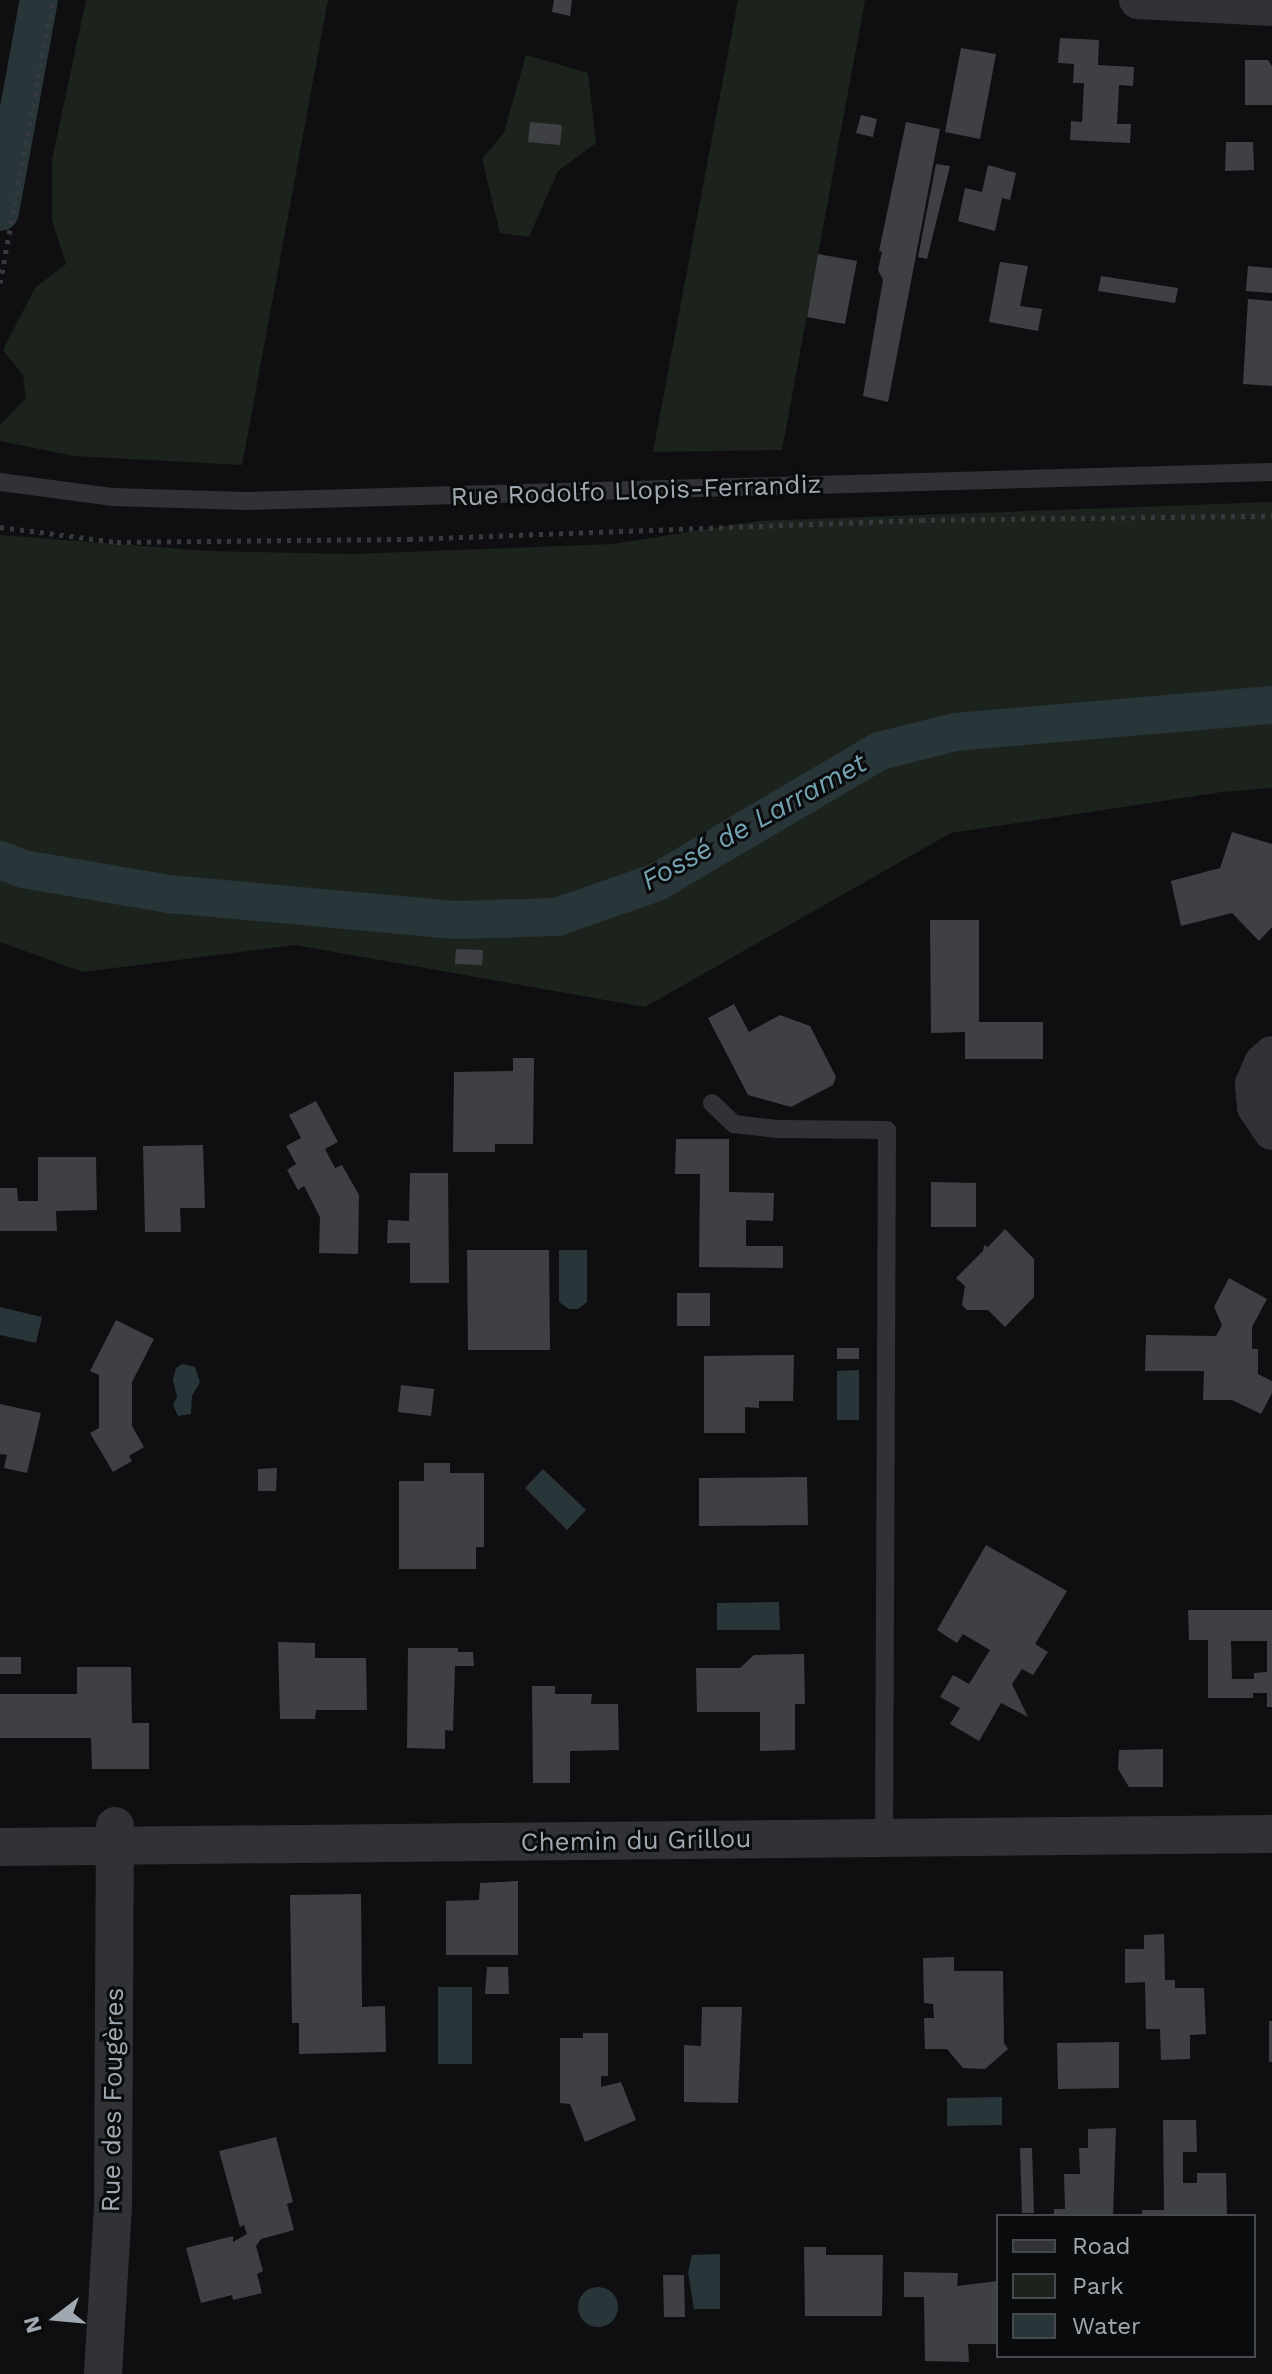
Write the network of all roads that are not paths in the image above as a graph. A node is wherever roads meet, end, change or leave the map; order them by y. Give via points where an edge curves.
1 (1138, 0) edge
2 (1272, 7) edge
3 (1272, 472) edge
4 (0, 482) edge
5 (1272, 1055) edge
6 (712, 1103) dead end
7 (1272, 1131) edge
8 (1272, 1834) edge
9 (114, 1836) junction
10 (884, 1838) junction
11 (0, 1847) edge
12 (103, 2374) edge

1 - 2 street
3 - 4 lane, Rue Rodolfo Llopis-Ferrandiz via 246,501 113,497
5 - 7 street via 1254,1084 1256,1107
6 - 10 lane via 734,1124 887,1130
8 - 10 street, Chemin du Grillou
9 - 10 street, Chemin du Grillou
9 - 11 street, Chemin du Grillou
9 - 12 street, Rue des Fougères via 113,2205

